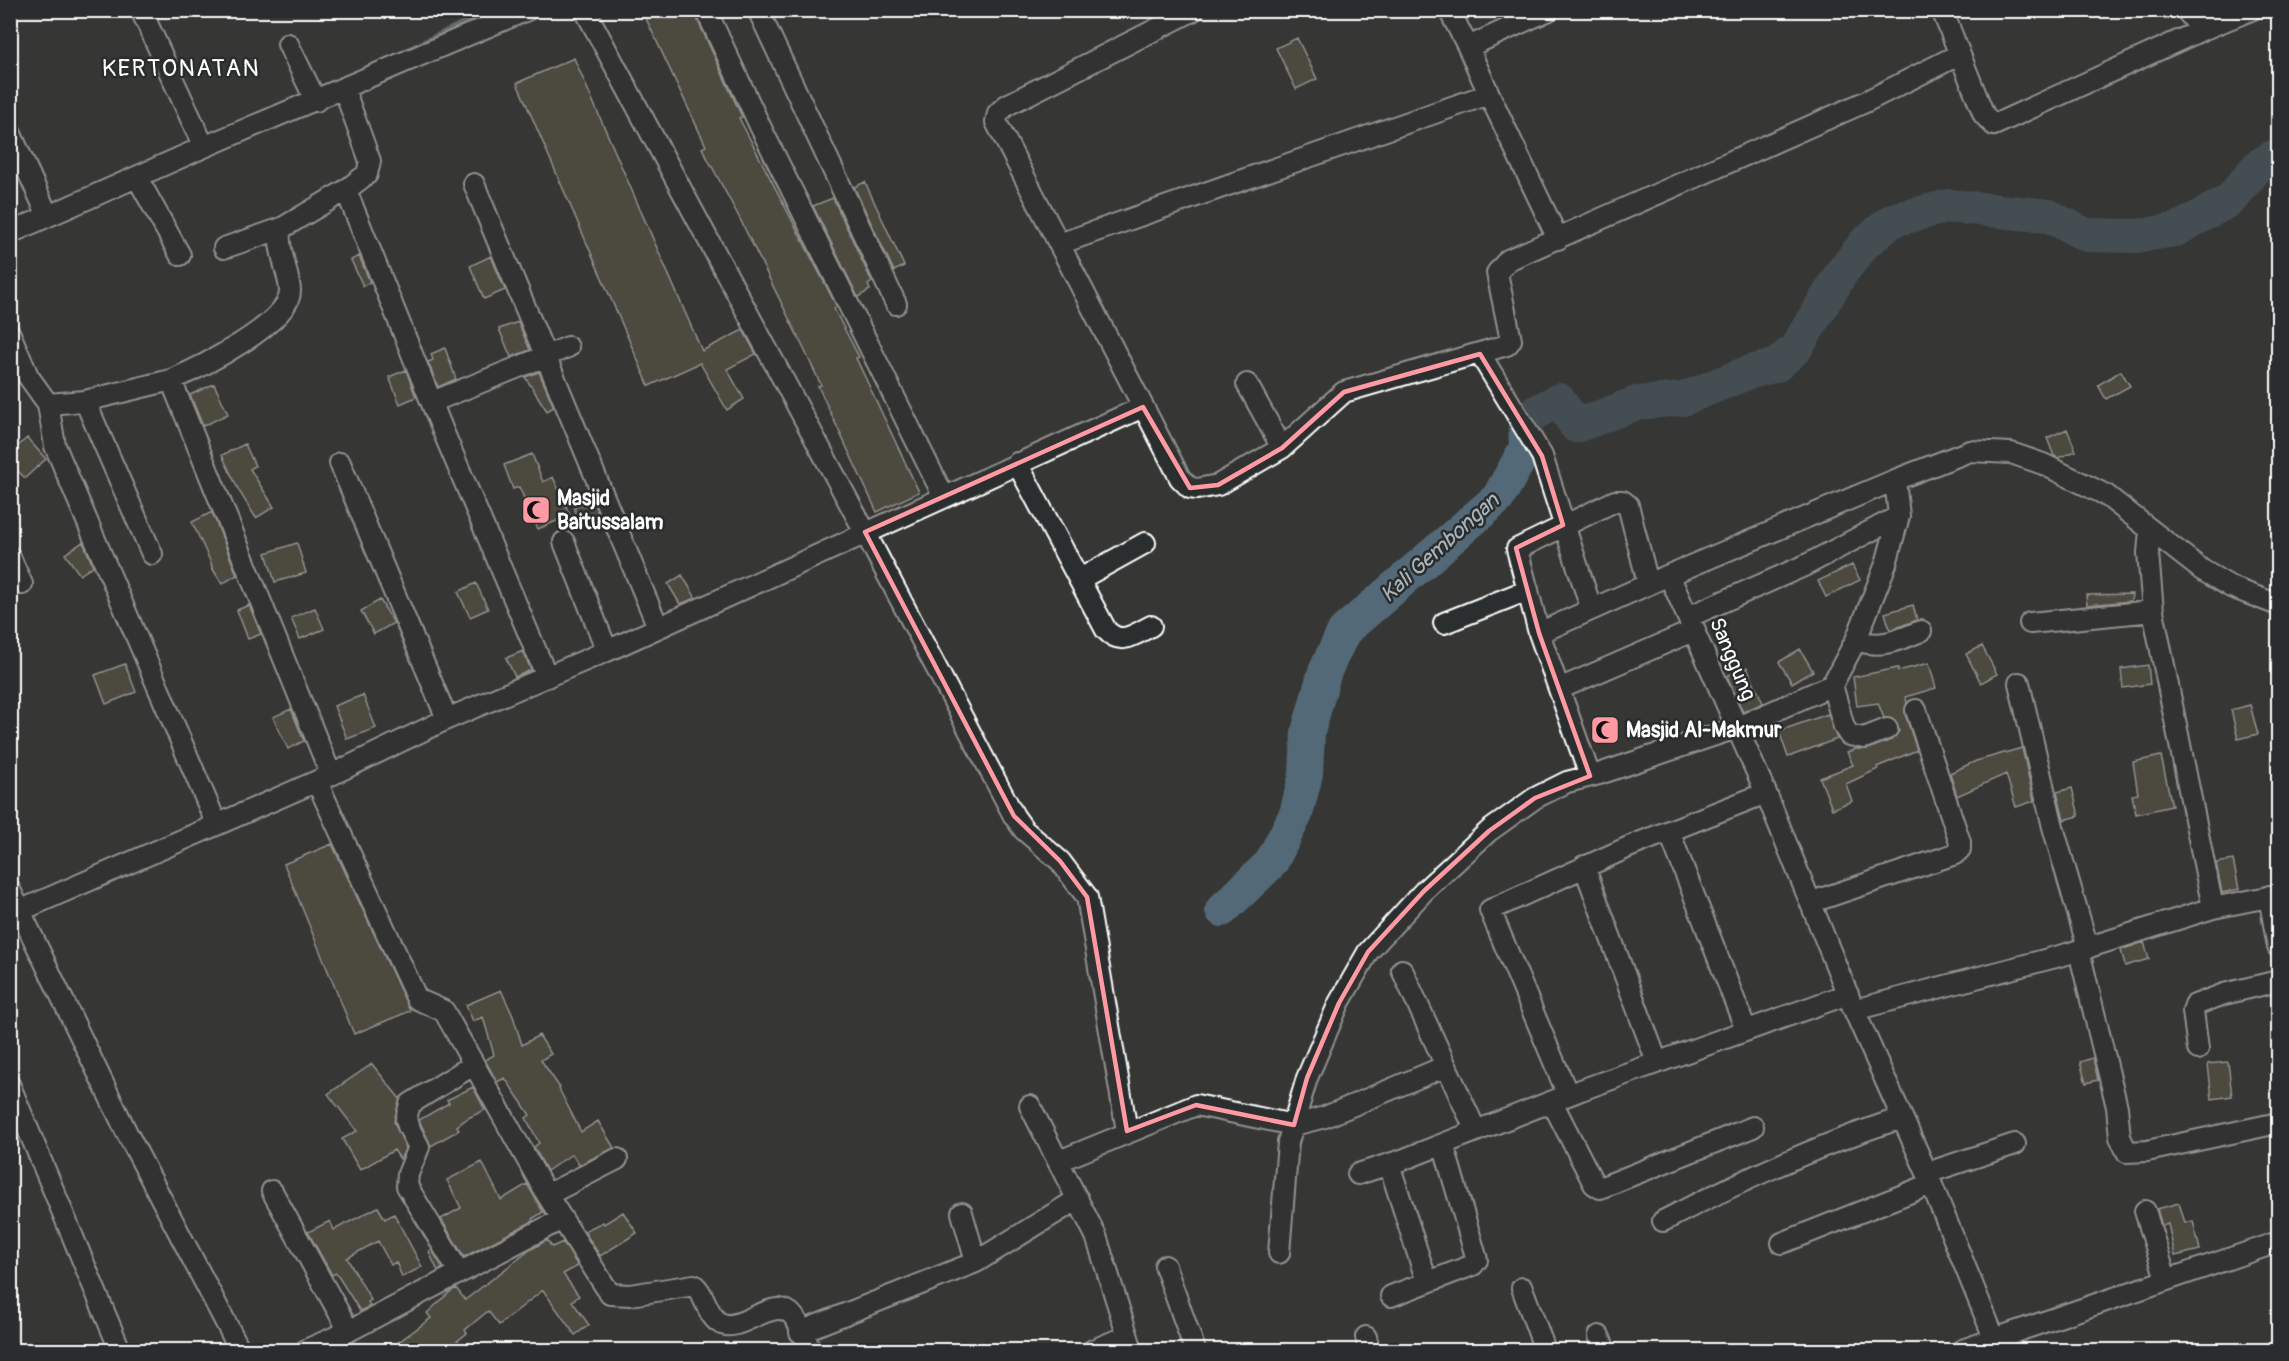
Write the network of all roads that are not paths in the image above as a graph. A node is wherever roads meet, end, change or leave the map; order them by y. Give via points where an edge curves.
1 (141, 10) edge
2 (527, 10) edge
3 (585, 10) edge
4 (706, 10) edge
5 (758, 10) edge
6 (1194, 10) edge
7 (1449, 10) edge
8 (1549, 10) edge
9 (1942, 10) edge
10 (2186, 10) edge
11 (2251, 10) edge
12 (2202, 30) junction
13 (288, 44) dead end
14 (1468, 47) junction
15 (1958, 55) junction
16 (344, 89) junction
17 (1489, 94) junction
18 (314, 96) junction
19 (10, 132) edge
20 (204, 147) junction
21 (137, 177) junction
22 (474, 184) dead end
23 (346, 190) junction
24 (48, 216) junction
25 (282, 228) junction
26 (10, 233) edge
27 (1558, 239) junction
28 (1059, 244) junction
29 (224, 248) dead end
30 (180, 255) dead end
31 (896, 304) dead end
32 (10, 334) edge
33 (568, 347) dead end
34 (1480, 354) junction
35 (544, 356) junction
36 (171, 380) junction
37 (1247, 384) dead end
38 (85, 401) junction
39 (432, 402) junction
40 (48, 405) junction
41 (1143, 407) junction
42 (1282, 448) junction
43 (340, 463) dead end
44 (1017, 463) junction
45 (1895, 480) junction
46 (944, 497) junction
47 (1899, 516) junction
48 (1563, 525) junction
49 (2150, 530) junction
50 (865, 532) junction
51 (564, 542) dead end
52 (1145, 543) dead end
53 (152, 554) dead end
54 (10, 557) edge
55 (1669, 575) junction
56 (1080, 579) junction
57 (1648, 583) junction
58 (22, 584) dead end
59 (1528, 590) junction
60 (2278, 605) edge
61 (1591, 608) junction
62 (2153, 611) junction
63 (1444, 623) dead end
64 (2030, 623) dead end
65 (1691, 624) junction
66 (1150, 626) dead end
67 (658, 627) junction
68 (1922, 631) dead end
69 (1539, 633) junction
70 (1856, 640) junction
71 (607, 651) junction
72 (547, 677) junction
73 (2019, 683) dead end
74 (1832, 685) junction
75 (1559, 689) junction
76 (1916, 710) dead end
77 (447, 719) junction
78 (1736, 728) junction
79 (1887, 729) dead end
80 (1590, 776) junction
81 (324, 778) junction
82 (1766, 793) junction
83 (216, 823) junction
84 (1669, 831) junction
85 (1584, 866) junction
86 (10, 890) edge
87 (2274, 896) edge
88 (1812, 902) junction
89 (2213, 908) junction
90 (16, 912) edge
91 (2278, 947) edge
92 (2084, 949) junction
93 (1402, 970) dead end
94 (2278, 981) edge
95 (1851, 1002) junction
96 (1746, 1030) junction
97 (2198, 1049) dead end
98 (1657, 1062) junction
99 (473, 1065) junction
100 (1446, 1066) junction
101 (10, 1086) edge
102 (1560, 1098) junction
103 (1030, 1106) dead end
104 (1902, 1118) junction
105 (2278, 1123) edge
106 (1294, 1125) junction
107 (1753, 1127) dead end
108 (1475, 1129) junction
109 (1127, 1131) junction
110 (1443, 1144) junction
111 (2015, 1144) dead end
112 (617, 1160) dead end
113 (1059, 1161) junction
114 (1389, 1164) junction
115 (1358, 1174) dead end
116 (1929, 1178) junction
117 (272, 1191) dead end
118 (548, 1195) junction
119 (1078, 1199) junction
120 (2145, 1211) dead end
121 (962, 1213) dead end
122 (562, 1219) junction
123 (1663, 1221) dead end
124 (2278, 1242) edge
125 (1782, 1243) dead end
126 (1279, 1253) dead end
127 (976, 1262) junction
128 (1165, 1266) dead end
129 (459, 1272) junction
130 (2166, 1280) junction
131 (1427, 1282) junction
132 (1522, 1288) dead end
133 (1391, 1296) dead end
134 (349, 1331) junction
135 (800, 1332) junction
136 (1129, 1343) edge
137 (1996, 1345) edge
138 (120, 1350) edge
139 (240, 1350) edge
140 (306, 1350) edge
141 (811, 1350) edge
142 (1093, 1350) edge
143 (1195, 1350) edge
144 (1545, 1350) edge
145 (1962, 1350) edge

1 - 20 street
2 - 16 street
3 - 50 street
4 - 46 street
5 - 31 street
6 - 28 street via 998,113 997,127
7 - 14 street
8 - 14 street
9 - 15 street
10 - 12 street
11 - 12 street
12 - 15 street via 1994,125 1985,118
13 - 18 street
14 - 17 street
15 - 27 street via 1865,102
16 - 18 street
16 - 23 street via 370,168
17 - 27 street
17 - 28 street
18 - 20 street
19 - 24 street
20 - 21 street
21 - 24 street
21 - 30 street
22 - 35 street
23 - 25 street
23 - 39 street
24 - 26 street
25 - 29 street
25 - 36 street via 280,238 291,293 284,308 225,353
27 - 34 street via 1500,267 1497,273 1511,342
28 - 41 street
32 - 40 street via 28,376
33 - 35 street
34 - 42 street via 1344,392
34 - 48 street via 1542,456
35 - 39 street
35 - 67 street
36 - 38 street
36 - 81 street
37 - 42 street
38 - 40 street
38 - 53 street
39 - 72 street
40 - 83 street via 55,446
41 - 42 street via 1180,478 1190,488 1218,485
41 - 44 street
43 - 77 street
44 - 46 street
44 - 56 street
45 - 47 street
45 - 49 street via 1970,451 2011,453 2106,495
45 - 55 street
46 - 50 street
47 - 65 street
47 - 70 street via 1886,564
48 - 57 street via 1615,501 1625,502
48 - 59 street via 1517,548
48 - 61 street
49 - 60 street via 2218,580
49 - 62 street
50 - 67 street
50 - 109 street via 1014,816 1024,830 1060,861 1087,897
51 - 71 street
52 - 56 street
54 - 58 street
55 - 57 street
55 - 65 street, Sanggung
56 - 66 street via 1114,638 1132,636
57 - 61 street
59 - 63 street
59 - 69 street
61 - 69 street
62 - 64 street
62 - 89 street
65 - 75 street
65 - 78 street, Sanggung
67 - 71 street
68 - 70 street via 1881,644
69 - 75 street
70 - 74 street
71 - 72 street
72 - 77 street
73 - 92 street
74 - 78 street
74 - 79 street via 1848,735 1864,738
75 - 80 street
76 - 88 street via 1960,849 1955,854
77 - 81 street
78 - 80 street
78 - 82 street, Sanggung
80 - 106 street via 1566,782 1535,798 1489,831 1424,891 1368,952 1307,1078
81 - 83 street
81 - 99 street via 412,989 420,1001 444,1011
82 - 84 street
82 - 88 street, Sanggung
83 - 90 street
84 - 85 street
84 - 96 street
85 - 98 street
85 - 102 street via 1490,910
86 - 90 street
87 - 89 street
87 - 91 street
88 - 95 street, Sanggung
89 - 92 street
90 - 139 street
92 - 95 street
92 - 105 street via 2118,1107 2120,1137 2127,1152
93 - 100 street
94 - 97 street via 2195,1005
95 - 96 street
95 - 104 street, Sanggung
96 - 98 street
98 - 102 street
99 - 118 street
99 - 129 street via 410,1104 406,1119 419,1147 407,1186
100 - 106 street via 1325,1117
100 - 108 street
101 - 138 street
102 - 107 street via 1594,1184 1600,1188
102 - 108 street
103 - 113 street
104 - 116 street, Sanggung
104 - 123 street via 1737,1183
106 - 109 street via 1196,1105
106 - 126 street via 1284,1172
108 - 110 street
109 - 113 street
110 - 114 street
110 - 131 street via 1478,1258 1473,1265
111 - 116 street
112 - 118 street
113 - 119 street
114 - 115 street
114 - 131 street
116 - 125 street
116 - 137 street, Sanggung
117 - 134 street
118 - 122 street
119 - 127 street
119 - 136 street via 1096,1236
120 - 130 street
121 - 127 street
122 - 129 street
122 - 135 street via 610,1294 630,1295 690,1284 699,1288 715,1319 723,1325 781,1310 794,1318
124 - 130 street
127 - 135 street
128 - 143 street
129 - 134 street
130 - 137 street
131 - 133 street
132 - 144 street
134 - 140 street
135 - 141 street
136 - 142 street
137 - 145 street

